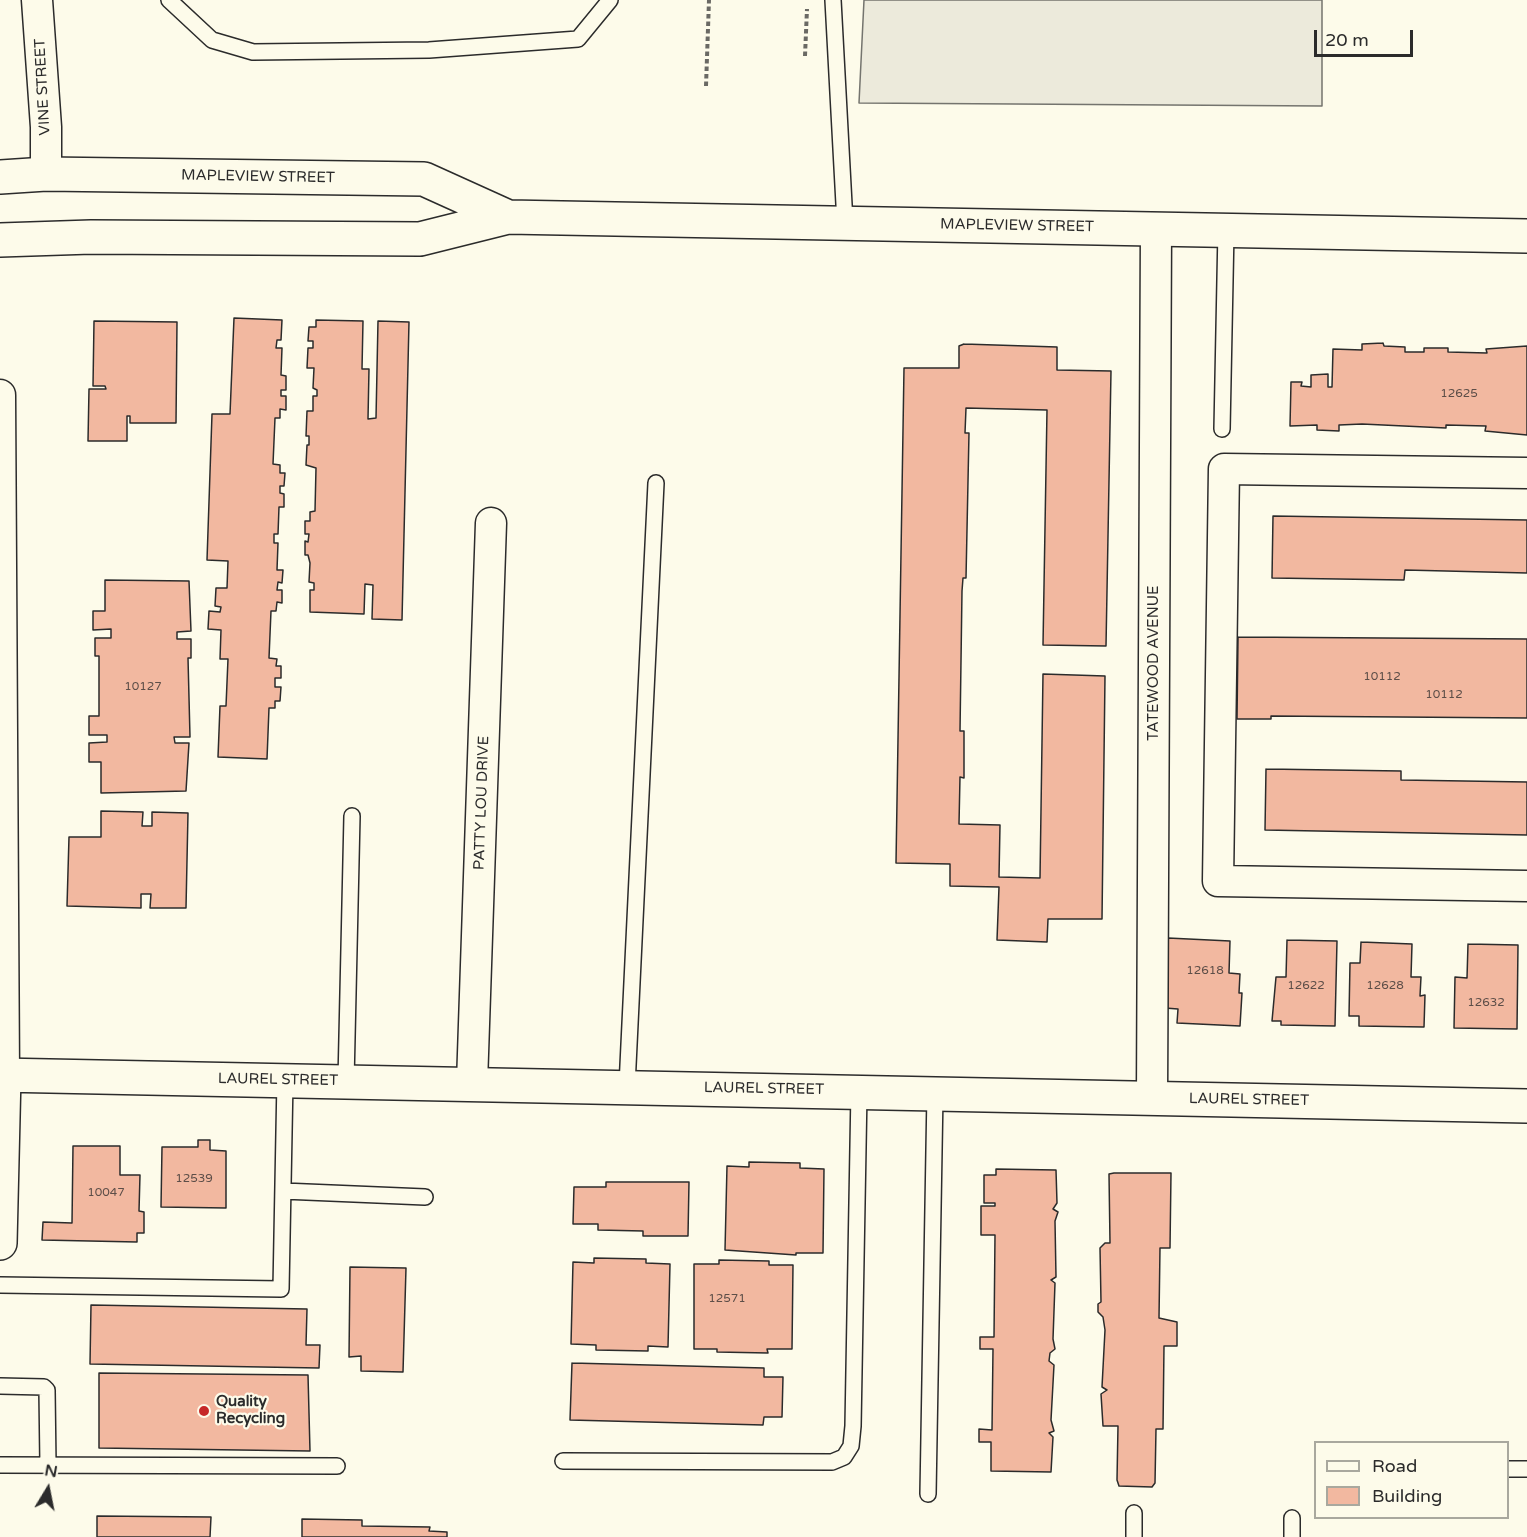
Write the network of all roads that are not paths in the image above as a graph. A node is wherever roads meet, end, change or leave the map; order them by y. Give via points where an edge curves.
1 (38, 0) edge
2 (169, 0) edge
3 (610, 0) edge
4 (833, 0) edge
5 (46, 174) junction
6 (0, 177) edge
7 (508, 217) junction
8 (844, 223) junction
9 (1156, 229) junction
10 (1226, 230) junction
11 (1527, 236) edge
12 (0, 240) edge
13 (0, 395) edge
14 (1222, 429) dead end
15 (1527, 473) edge
16 (656, 483) dead end
17 (491, 523) dead end
18 (1, 693) edge
19 (352, 816) dead end
20 (1527, 886) edge
21 (2, 1075) edge
22 (285, 1080) junction
23 (346, 1081) junction
24 (472, 1083) junction
25 (627, 1086) junction
26 (859, 1091) junction
27 (934, 1093) junction
28 (1152, 1097) junction
29 (1527, 1106) edge
30 (283, 1191) junction
31 (425, 1197) dead end
32 (0, 1243) edge
33 (0, 1285) edge
34 (0, 1386) edge
35 (563, 1461) dead end
36 (0, 1465) edge
37 (48, 1465) junction
38 (337, 1466) dead end
39 (1509, 1469) edge
40 (1527, 1469) edge
41 (928, 1494) dead end
42 (1134, 1513) dead end
43 (1292, 1518) dead end
44 (1134, 1537) edge
45 (1292, 1537) edge

1 - 5 street, VINE STREET
2 - 3 lane via 212,40 253,52 429,50 578,39
4 - 8 lane
5 - 6 main road, MAPLEVIEW STREET
5 - 7 main road, MAPLEVIEW STREET via 424,179
7 - 8 main road, MAPLEVIEW STREET
7 - 12 main road, MAPLEVIEW STREET via 420,239
8 - 9 main road, MAPLEVIEW STREET
9 - 10 main road, MAPLEVIEW STREET
9 - 28 street, TATEWOOD AVENUE
10 - 11 main road, MAPLEVIEW STREET
10 - 14 lane
13 - 18 street
15 - 20 street via 1224,469 1218,881
16 - 25 lane
17 - 24 street, PATTY LOU DRIVE
18 - 21 street
19 - 23 lane
21 - 22 main road, LAUREL STREET
21 - 32 main road
22 - 23 main road, LAUREL STREET
22 - 30 lane
23 - 24 main road, LAUREL STREET
24 - 25 main road, LAUREL STREET
25 - 26 main road, LAUREL STREET
26 - 27 main road, LAUREL STREET
26 - 35 lane via 853,1426 851,1446 844,1457 832,1462
27 - 28 main road, LAUREL STREET
27 - 41 lane
28 - 29 main road, LAUREL STREET
30 - 31 lane
30 - 33 lane via 282,1289
34 - 37 lane via 47,1390
36 - 37 lane
37 - 38 lane
39 - 40 lane
42 - 44 lane
43 - 45 lane

